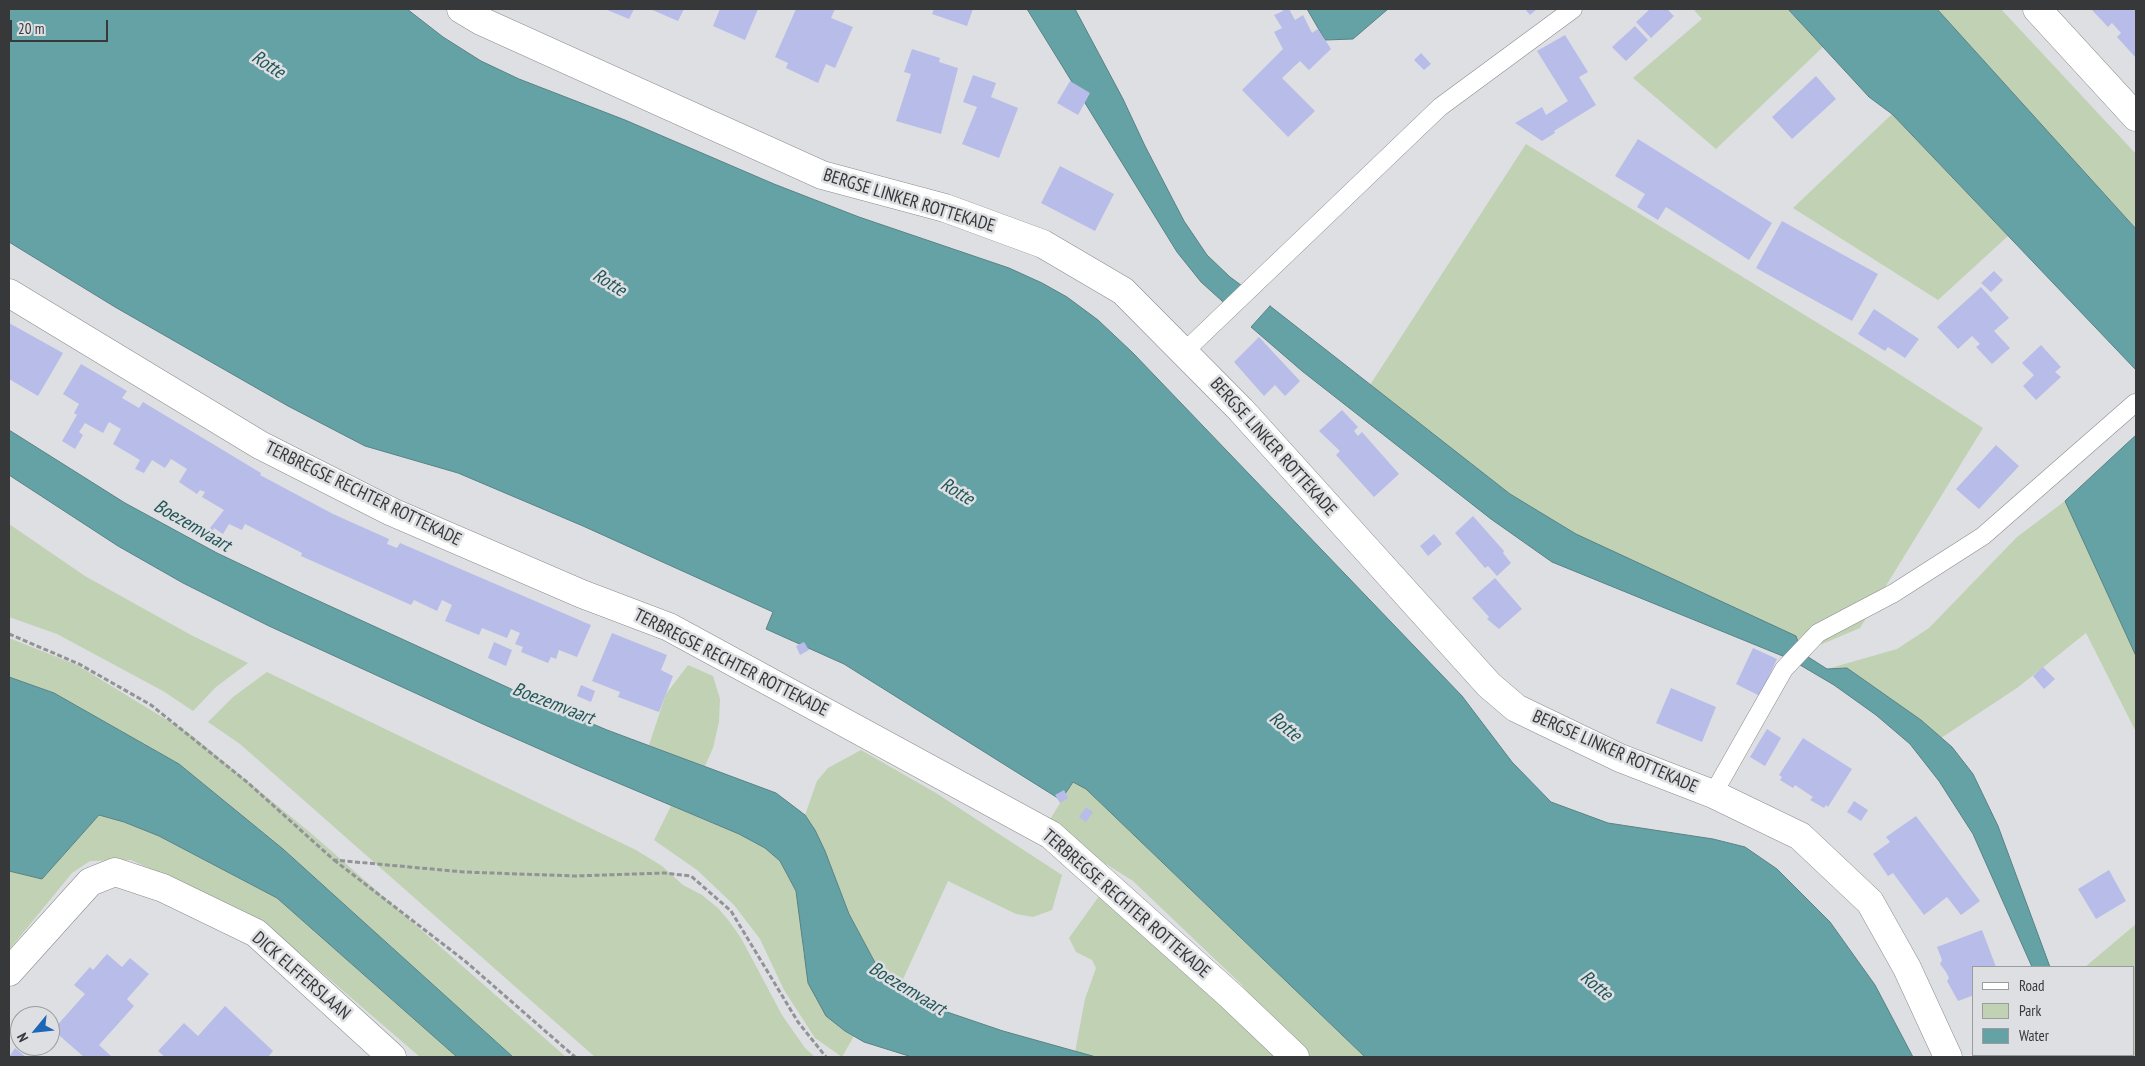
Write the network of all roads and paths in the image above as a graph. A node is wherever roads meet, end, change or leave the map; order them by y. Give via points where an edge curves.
1 (461, 9) edge
2 (1573, 9) edge
3 (2036, 9) edge
4 (2136, 117) edge
5 (9, 293) edge
6 (1184, 351) junction
7 (2135, 403) dead end
8 (9, 634) edge
9 (1713, 794) junction
10 (334, 860) junction
11 (9, 972) edge
12 (392, 1057) edge
13 (575, 1057) edge
14 (826, 1057) edge
15 (1295, 1057) edge
16 (1948, 1057) edge

1 - 6 street, BERGSE LINKER ROTTEKADE via 481,21 822,175 945,208 1043,244 1123,291
2 - 6 lane via 1440,107
3 - 4 street
5 - 15 street, TERBREGSE RECHTER ROTTEKADE via 260,445 392,512 582,594 669,627 1051,834
6 - 9 street, BERGSE LINKER ROTTEKADE via 1489,685 1516,708 1620,758
7 - 9 lane via 1984,536 1894,593 1818,633 1784,669
8 - 10 path via 79,664 150,705 247,782
9 - 16 street, BERGSE LINKER ROTTEKADE via 1800,836 1870,902 1907,968
10 - 13 path via 465,961
10 - 14 path via 464,872 575,876 664,873 691,876 731,911 798,1022
11 - 12 street, DICK ELFFERSLAAN via 90,882 114,872 163,888 256,933

